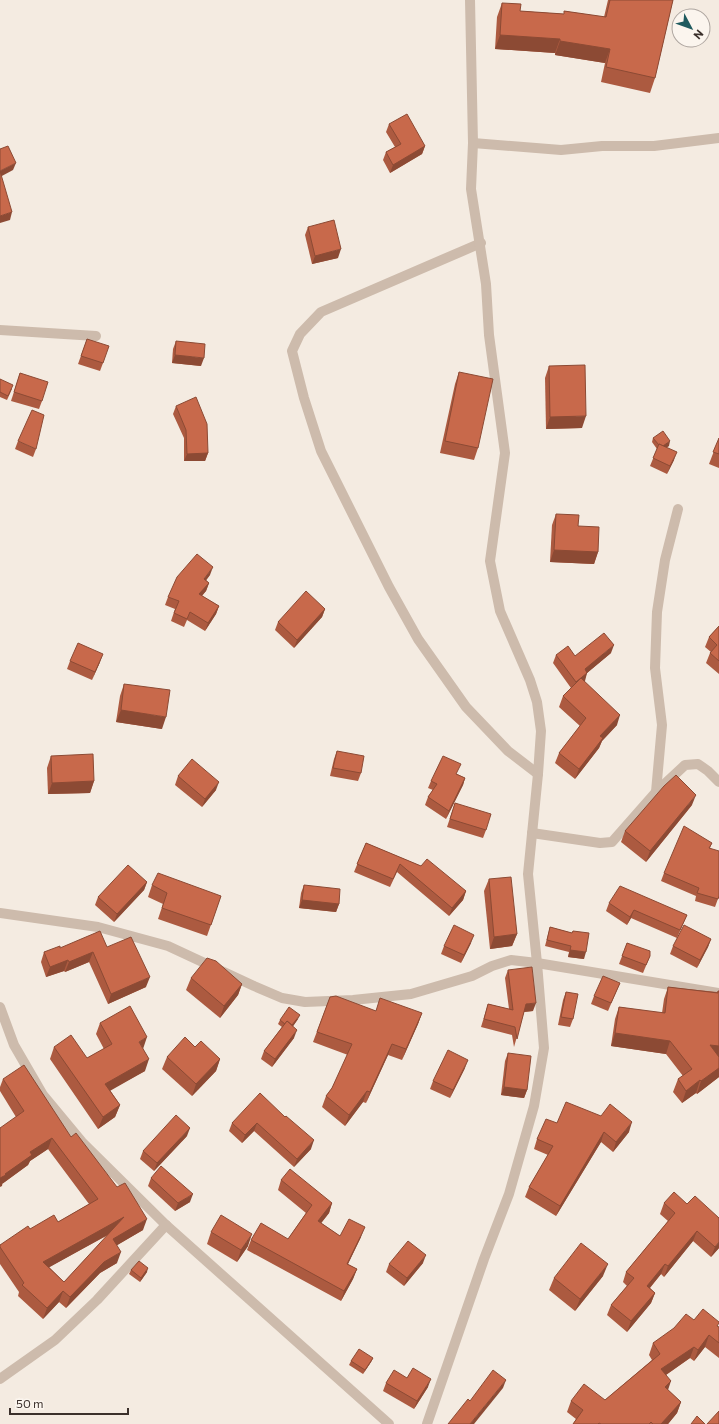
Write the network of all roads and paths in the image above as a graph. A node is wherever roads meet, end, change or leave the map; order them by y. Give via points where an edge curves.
1 (470, 0) edge
2 (719, 138) edge
3 (473, 143) junction
4 (481, 243) junction
5 (0, 330) edge
6 (96, 336) dead end
7 (678, 509) dead end
8 (538, 774) junction
9 (719, 782) edge
10 (656, 792) junction
11 (532, 832) junction
12 (0, 913) edge
13 (537, 963) junction
14 (719, 993) edge
15 (0, 1007) edge
16 (166, 1225) junction
17 (0, 1380) edge
18 (389, 1424) edge
19 (427, 1424) edge

1 - 3 street
2 - 3 street via 654,146 602,146 561,150
3 - 4 street via 471,189
4 - 8 street via 489,336 505,453 490,560 500,611 537,702 541,731
4 - 8 street via 321,312 300,334 292,351 304,398 322,450 418,639 466,707 508,751
5 - 6 street
7 - 10 street via 665,560 657,612 655,668 662,725
8 - 11 street
9 - 10 street via 698,764 685,765
10 - 11 street via 612,842 600,843
11 - 13 street via 528,874
12 - 13 street via 98,927 168,946 282,998 305,1002 411,994 472,976 511,960
13 - 14 street
13 - 19 street via 544,1048 534,1106 509,1194
15 - 16 street via 14,1045 43,1095 82,1142
16 - 17 street via 56,1340
16 - 18 street

